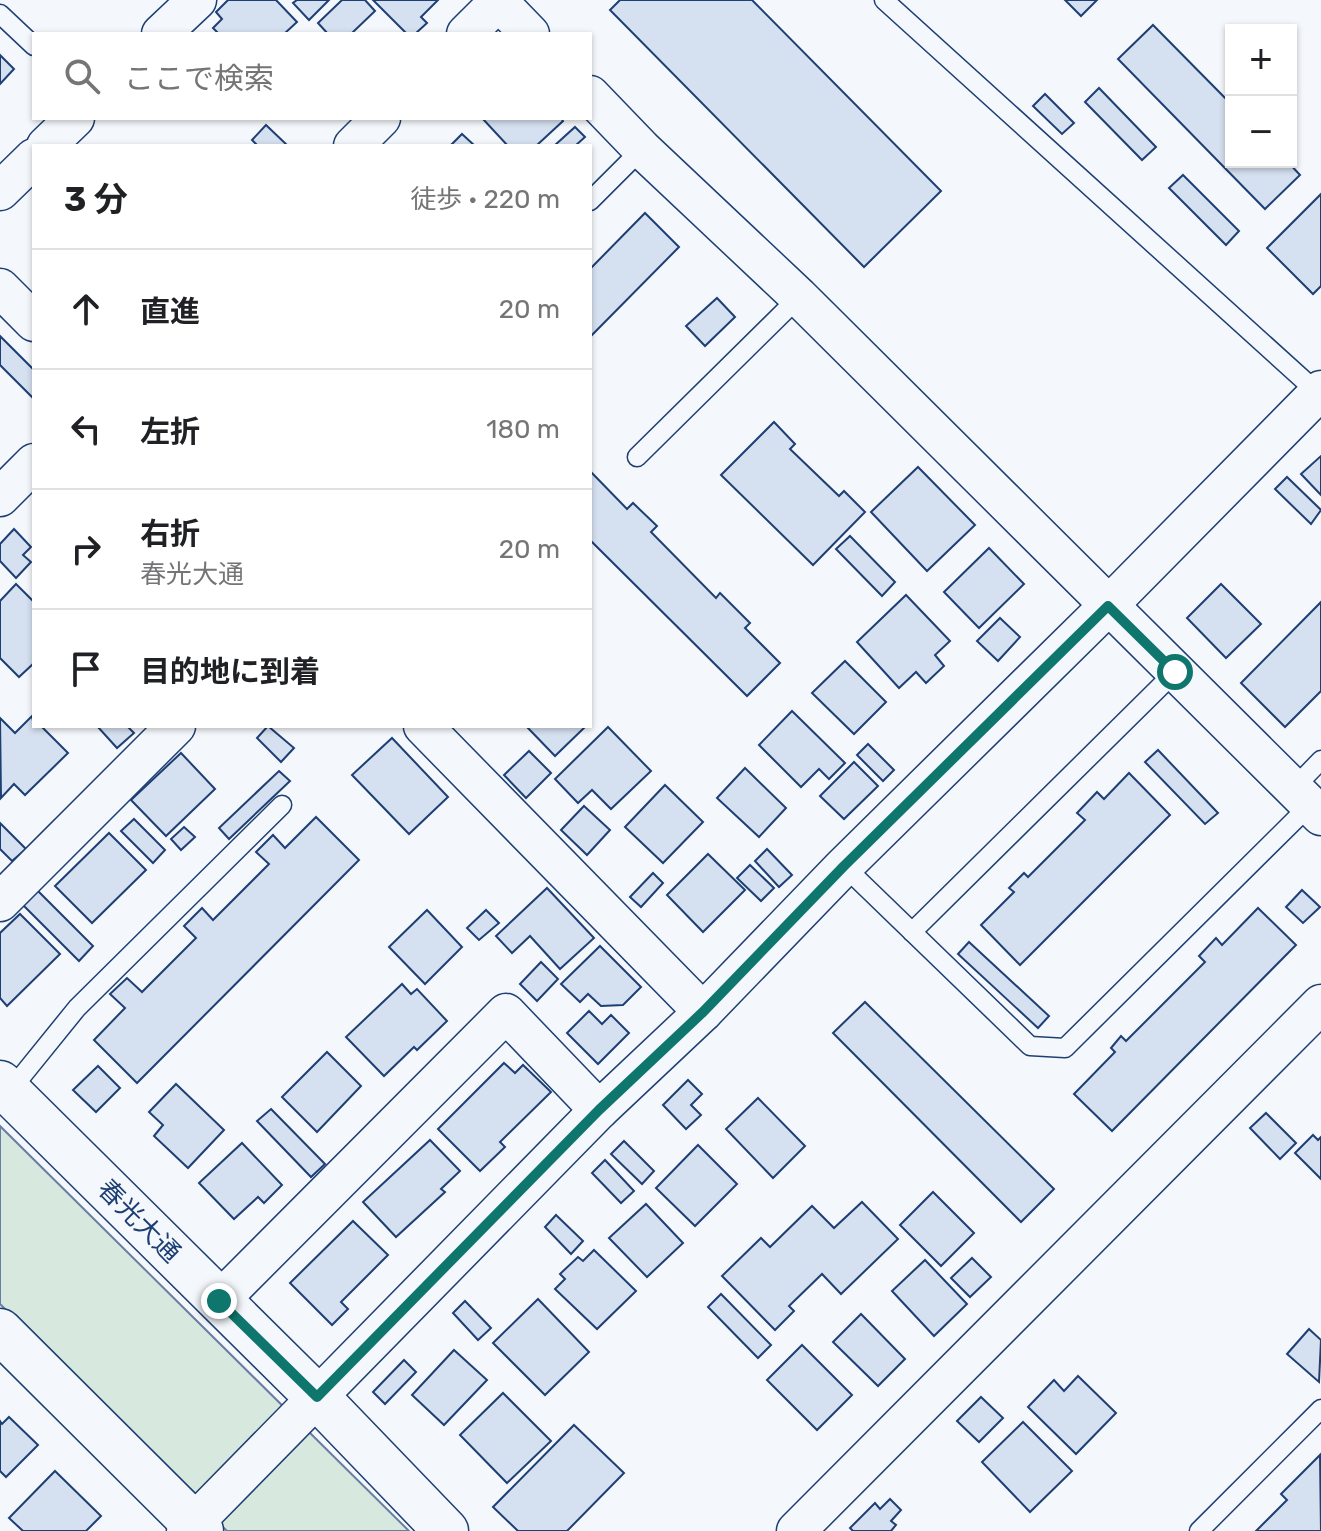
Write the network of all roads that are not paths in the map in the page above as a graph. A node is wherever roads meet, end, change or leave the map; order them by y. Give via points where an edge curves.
1 (197, 0) edge
2 (884, 0) edge
3 (499, 1) edge
4 (0, 14) edge
5 (163, 32) edge
6 (468, 32) edge
7 (528, 32) edge
8 (32, 44) edge
9 (592, 97) edge
10 (72, 120) edge
11 (379, 120) edge
12 (43, 142) edge
13 (355, 144) edge
14 (642, 149) junction
15 (32, 155) edge
16 (0, 191) edge
17 (592, 199) edge
18 (0, 288) edge
19 (799, 297) junction
20 (32, 320) edge
21 (1319, 392) edge
22 (637, 457) dead end
23 (32, 465) edge
24 (0, 497) edge
25 (1108, 606) junction
26 (1175, 672) junction
27 (174, 728) edge
28 (425, 728) edge
29 (1321, 760) edge
30 (1308, 803) edge
31 (282, 805) dead end
32 (844, 866) junction
33 (0, 902) edge
34 (912, 932) junction
35 (1321, 1004) edge
36 (703, 1012) junction
37 (5, 1088) edge
38 (599, 1110) junction
39 (219, 1301) junction
40 (0, 1331) edge
41 (317, 1397) junction
42 (1321, 1409) edge
43 (194, 1528) edge
44 (446, 1531) edge
45 (796, 1531) edge
46 (1199, 1531) edge

1 - 5 street
2 - 21 lane
3 - 6 street
3 - 7 street
4 - 8 lane
9 - 14 street
10 - 12 street
11 - 13 street
14 - 17 lane
14 - 19 street
15 - 16 street
18 - 20 street
19 - 22 lane
19 - 25 street
21 - 25 street
23 - 24 street
25 - 26 street
25 - 32 street
26 - 30 street
26 - 34 lane
27 - 33 street
28 - 36 street
29 - 30 lane
30 - 34 lane via 1065,1048 1030,1046
31 - 37 lane via 77,1008
32 - 34 lane
32 - 36 street
35 - 45 street
36 - 38 street
37 - 39 street, 春光大通
38 - 39 street via 506,1013
38 - 41 street
39 - 41 street, 春光大通
40 - 43 street
41 - 43 street
41 - 44 street, 春光大通
42 - 46 lane

